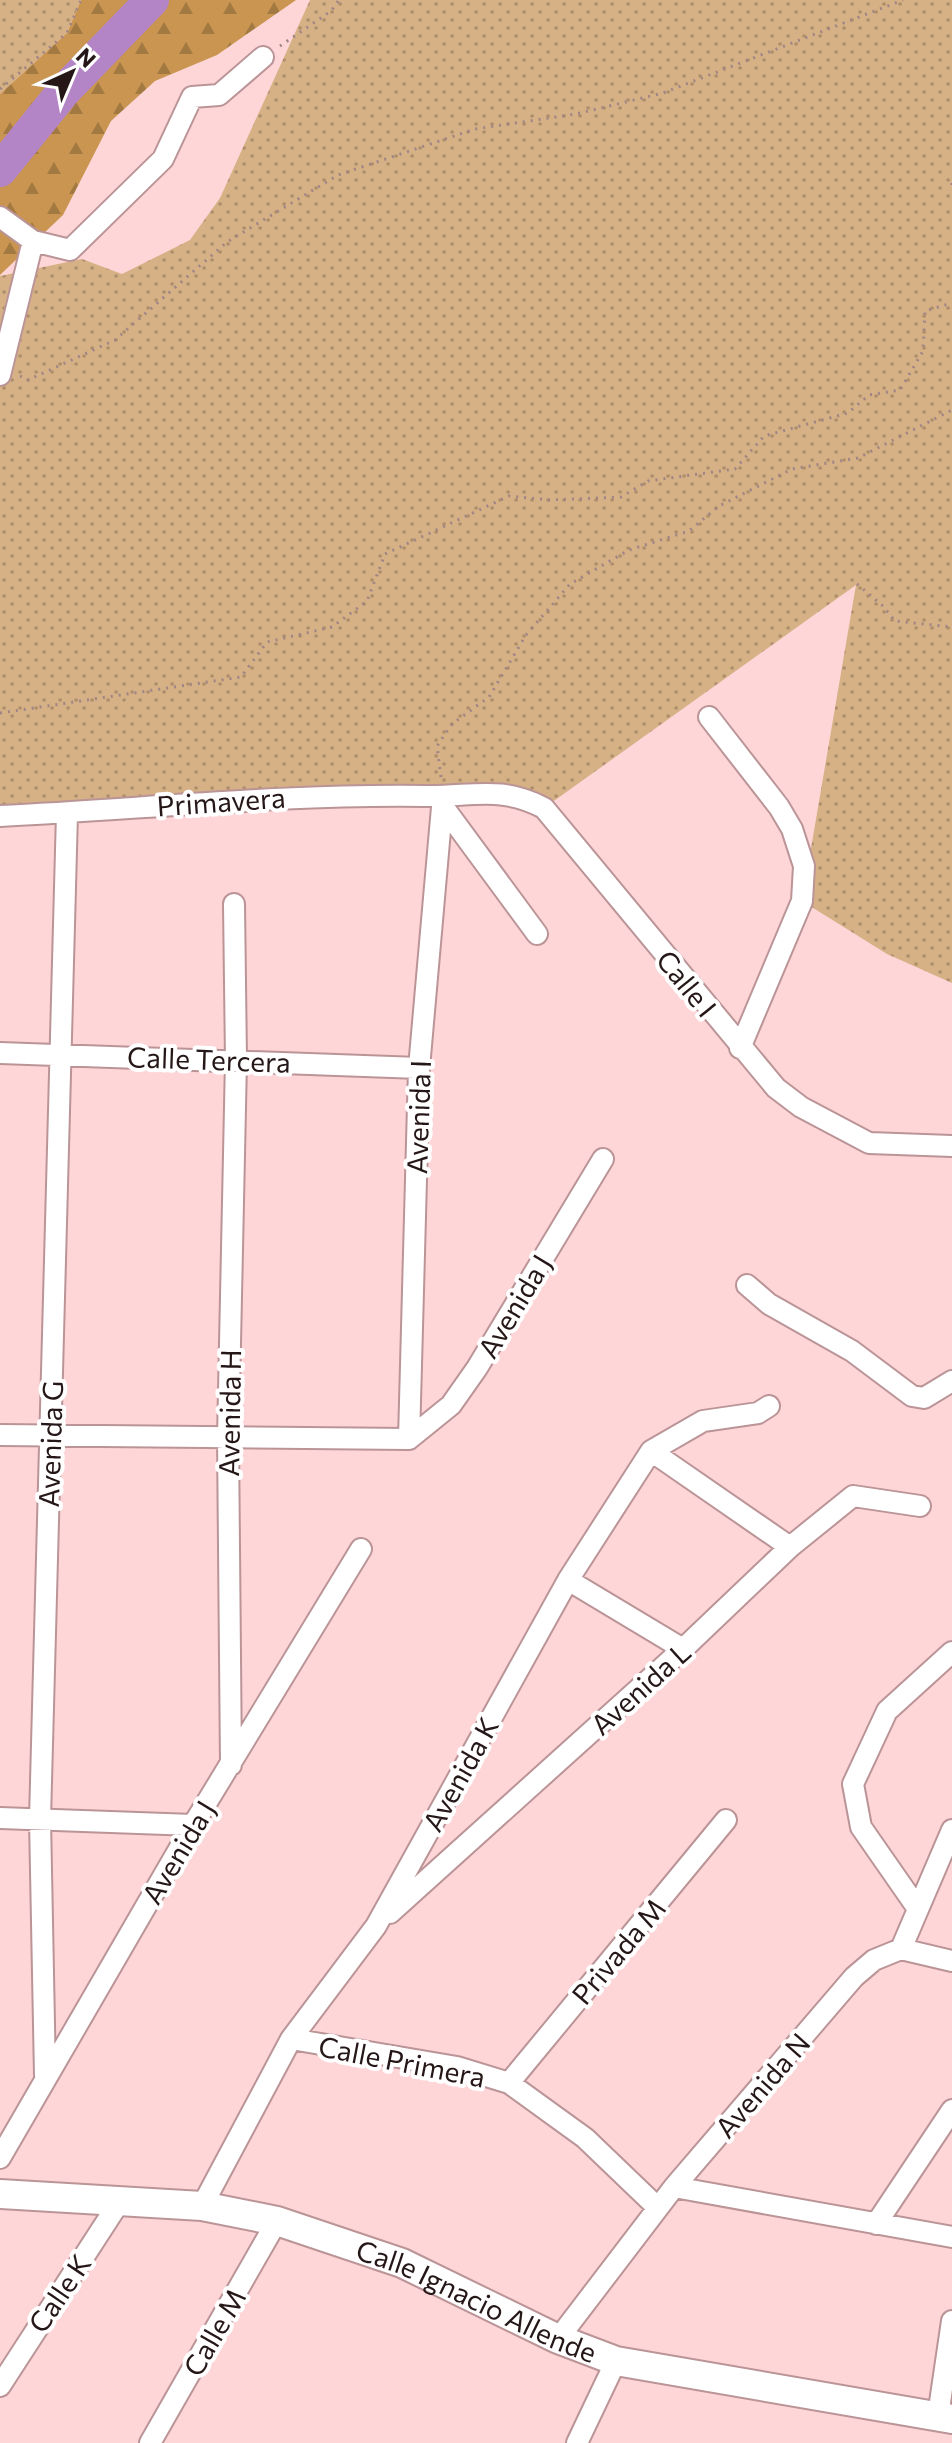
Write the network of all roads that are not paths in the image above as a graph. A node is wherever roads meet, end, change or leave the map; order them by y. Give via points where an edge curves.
1 (263, 57) road end
2 (0, 217) edge
3 (33, 241) junction
4 (6, 374) edge
5 (709, 717) dead end
6 (443, 801) junction
7 (67, 813) junction
8 (0, 816) edge
9 (234, 904) dead end
10 (537, 934) dead end
11 (740, 1048) junction
12 (0, 1053) edge
13 (60, 1053) junction
14 (236, 1060) junction
15 (419, 1068) junction
16 (952, 1146) edge
17 (603, 1159) dead end
18 (747, 1285) dead end
19 (952, 1381) edge
20 (769, 1406) dead end
21 (50, 1434) junction
22 (0, 1435) edge
23 (228, 1438) junction
24 (409, 1439) junction
25 (651, 1451) junction
26 (920, 1506) dead end
27 (790, 1547) junction
28 (361, 1549) dead end
29 (568, 1580) junction
30 (683, 1649) junction
31 (952, 1652) edge
32 (231, 1765) junction
33 (0, 1818) edge
34 (40, 1819) junction
35 (726, 1820) dead end
36 (193, 1825) junction
37 (952, 1830) edge
38 (918, 1909) junction
39 (376, 1926) junction
40 (901, 1949) junction
41 (952, 1961) edge
42 (291, 2039) junction
43 (45, 2076) junction
44 (509, 2083) junction
45 (952, 2110) edge
46 (0, 2158) edge
47 (674, 2187) junction
48 (0, 2194) edge
49 (120, 2201) junction
50 (202, 2206) junction
51 (658, 2208) junction
52 (277, 2221) junction
53 (876, 2224) junction
54 (952, 2237) edge
55 (952, 2321) edge
56 (558, 2339) junction
57 (10, 2351) edge
58 (616, 2361) junction
59 (0, 2386) edge
60 (945, 2418) edge
61 (150, 2443) edge
62 (577, 2443) edge

1 - 3 street via 219,95 192,97 163,159 70,250
2 - 3 street
3 - 4 street
5 - 11 street via 779,807 804,866 802,901
6 - 7 street, Primavera via 310,795
6 - 10 street
6 - 11 street, Calle I via 488,792 520,796 544,808
6 - 15 street, Avenida I
7 - 8 street, Primavera
7 - 13 street, Avenida G
9 - 14 street, Avenida H
11 - 16 street, Calle I via 801,1107 869,1143
12 - 13 street, Calle Tercera
13 - 14 street, Calle Tercera
13 - 21 street, Avenida G
14 - 15 street, Calle Tercera
14 - 23 street, Avenida H
15 - 24 street, Avenida I
17 - 24 street, Avenida J via 477,1368 451,1405
18 - 19 street via 912,1396 924,1398
20 - 25 street, Avenida K via 758,1413 703,1421
21 - 22 street
21 - 23 street
21 - 34 street, Avenida G
23 - 24 street
23 - 32 street, Avenida H
25 - 27 street
25 - 29 street, Avenida K
26 - 27 street, Avenida L via 853,1496
27 - 30 street, Avenida L
28 - 32 street, Avenida J
29 - 30 street
29 - 39 street, Avenida K
30 - 39 street, Avenida L
31 - 38 street via 887,1711 853,1784 861,1827
32 - 36 street, Avenida J
33 - 34 street
34 - 36 street
34 - 43 street, Avenida G
35 - 44 street, Privada M
36 - 43 street, Avenida J
37 - 38 street
38 - 40 street
39 - 42 street, Avenida K
40 - 41 street
40 - 47 street, Avenida N via 874,1960 854,1977
42 - 44 street, Calle Primera via 457,2067
42 - 50 street, Avenida K
43 - 46 street, Avenida J
44 - 51 street, Calle Primera via 585,2138
45 - 53 street
47 - 51 street, Avenida N
47 - 53 street
48 - 49 street, Calle Ignacio Allende
49 - 50 street, Calle Ignacio Allende
49 - 57 street, Calle K
50 - 52 street, Calle Ignacio Allende
51 - 56 street, Avenida N
52 - 56 street, Calle Ignacio Allende via 402,2263
52 - 61 street, Calle M
53 - 54 street
55 - 60 street
56 - 58 street, Calle Ignacio Allende
57 - 59 street, Calle K
58 - 60 street, Calle Ignacio Allende
58 - 62 street

